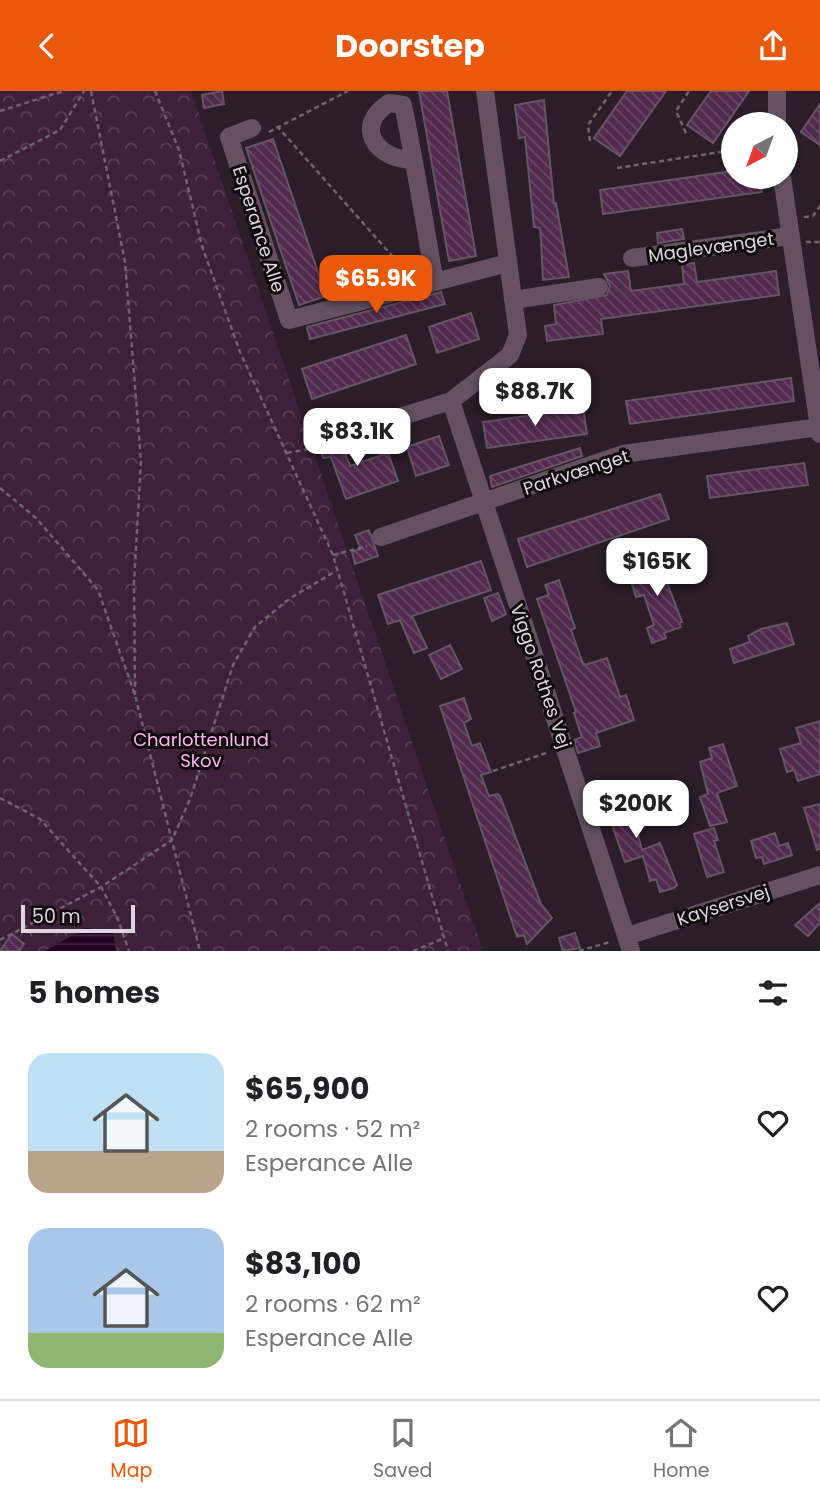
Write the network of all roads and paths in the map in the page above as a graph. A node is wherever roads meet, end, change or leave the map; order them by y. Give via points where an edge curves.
1 (64, 91) edge
2 (84, 91) edge
3 (91, 91) edge
4 (155, 91) edge
5 (348, 91) edge
6 (485, 91) edge
7 (612, 91) edge
8 (689, 91) edge
9 (777, 91) edge
10 (0, 111) edge
11 (777, 112) edge
12 (277, 126) junction
13 (252, 128) joint
14 (685, 133) dead end
15 (590, 141) dead end
16 (721, 152) edge
17 (413, 160) dead end
18 (0, 161) edge
19 (617, 168) dead end
20 (784, 189) edge
21 (790, 236) junction
22 (632, 258) dead end
23 (508, 263) junction
24 (434, 273) junction
25 (600, 287) dead end
26 (513, 300) junction
27 (451, 401) junction
28 (820, 431) edge
29 (348, 433) joint
30 (286, 453) junction
31 (0, 488) edge
32 (483, 503) junction
33 (381, 537) joint
34 (334, 555) junction
35 (336, 571) junction
36 (135, 695) junction
37 (565, 747) junction
38 (493, 771) dead end
39 (0, 798) edge
40 (172, 840) junction
41 (820, 875) edge
42 (101, 887) junction
43 (443, 939) junction
44 (0, 940) edge
45 (629, 944) edge
46 (200, 950) edge
47 (129, 951) edge
48 (206, 951) edge
49 (412, 951) edge
50 (448, 951) edge
51 (579, 951) edge

1 - 10 path
2 - 18 path via 60,130
3 - 36 path via 125,262 140,448
4 - 30 path via 179,150 202,246 240,352
5 - 12 path
6 - 23 street
7 - 15 path via 588,124
8 - 14 path via 676,111
9 - 11 street
12 - 13 path via 268,132
12 - 24 path via 394,258
13 - 24 street, Esperance Alle via 229,137 289,320
16 - 19 path
17 - 24 street
20 - 21 street
21 - 22 street, Maglevænget
21 - 28 street
23 - 24 street, Esperance Alle
23 - 26 street
25 - 26 street
26 - 27 street via 516,346
27 - 29 street
27 - 32 street, Viggo Rothes Vej
28 - 32 street, Parkvænget via 624,454
29 - 30 path via 329,446
30 - 34 path
31 - 36 path via 36,518 98,590
32 - 33 street, Parkvænget
32 - 37 street, Viggo Rothes Vej
33 - 34 path via 376,543
34 - 35 path
35 - 40 path via 289,599 255,627 233,665 190,799
35 - 43 path
36 - 40 path
37 - 38 path
37 - 45 street, Viggo Rothes Vej
39 - 42 path via 40,819
40 - 42 path
40 - 46 path
41 - 45 street, Kaysersvej
42 - 44 path
42 - 47 path
43 - 49 path
43 - 50 path
45 - 51 path
46 - 48 path

